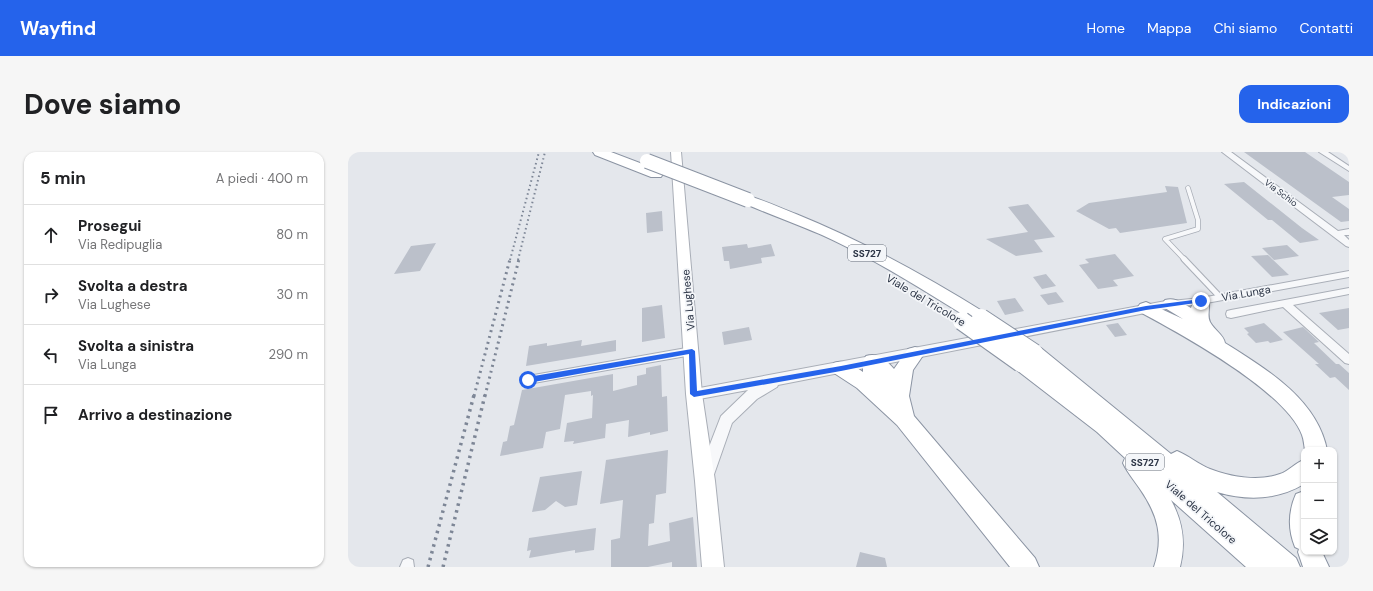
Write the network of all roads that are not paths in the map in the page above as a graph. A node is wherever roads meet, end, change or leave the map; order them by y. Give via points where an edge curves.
1 (599, 152) edge
2 (623, 152) edge
3 (676, 152) edge
4 (1226, 152) edge
5 (1323, 152) edge
6 (1349, 169) edge
7 (1188, 188) dead end
8 (744, 203) junction
9 (1349, 232) edge
10 (1336, 234) junction
11 (1349, 244) edge
12 (1349, 274) edge
13 (1349, 291) edge
14 (1220, 297) junction
15 (1201, 301) junction
16 (1171, 304) junction
17 (1285, 304) junction
18 (1146, 308) junction
19 (1232, 314) dead end
20 (1197, 330) junction
21 (692, 351) junction
22 (915, 354) junction
23 (1027, 358) junction
24 (1349, 360) edge
25 (873, 361) junction
26 (841, 368) junction
27 (782, 378) junction
28 (528, 380) dead end
29 (694, 394) junction
30 (893, 399) junction
31 (1110, 423) junction
32 (1315, 447) edge
33 (1301, 473) edge
34 (705, 481) junction
35 (1311, 555) edge
36 (713, 567) edge
37 (1026, 567) edge
38 (1167, 567) edge
39 (1265, 567) edge
40 (1286, 567) edge
41 (1316, 567) edge

1 - 8 highway, Viale del Tricolore / SS727
2 - 8 highway, Viale del Tricolore / SS727, bridge
3 - 21 main road, Via Lughese
4 - 10 street, Via Schio
5 - 6 street
7 - 14 lane via 1198,220 1198,229 1164,239
8 - 23 highway, Viale del Tricolore / SS727, bridge via 863,262
8 - 23 highway, Viale del Tricolore / SS727, bridge via 828,233 880,260 981,318
9 - 10 street
10 - 11 street, Via Schio
12 - 14 street, Via Lunga
13 - 17 street, Via Lunga
14 - 15 street, Via Lunga
15 - 16 street, Via Lunga
15 - 20 highway
16 - 18 street, Via Lunga
16 - 20 highway via 1176,319
17 - 19 street, Via Lunga
17 - 24 street
18 - 20 highway
18 - 22 street, Via Lunga
20 - 32 highway via 1273,386 1298,410 1312,432
21 - 28 street
21 - 29 main road, Via Lughese
22 - 25 street, Via Lunga
22 - 30 highway via 904,368
23 - 31 highway, Viale del Tricolore / SS727
25 - 26 street, Via Lunga
25 - 30 highway via 872,377
26 - 27 street, Via Lunga
26 - 30 highway
27 - 29 street, Via Lunga
27 - 34 street via 752,395 726,420
29 - 34 main road, Via Lughese
30 - 37 highway via 904,419
31 - 33 highway via 1142,433 1183,466 1215,482 1238,488 1262,488 1278,485 1296,478
31 - 38 highway via 1163,504 1172,535 1171,558
31 - 39 highway, Viale del Tricolore / SS727
31 - 40 highway, Viale del Tricolore / SS727
34 - 36 main road, Via Lughese
35 - 41 highway

